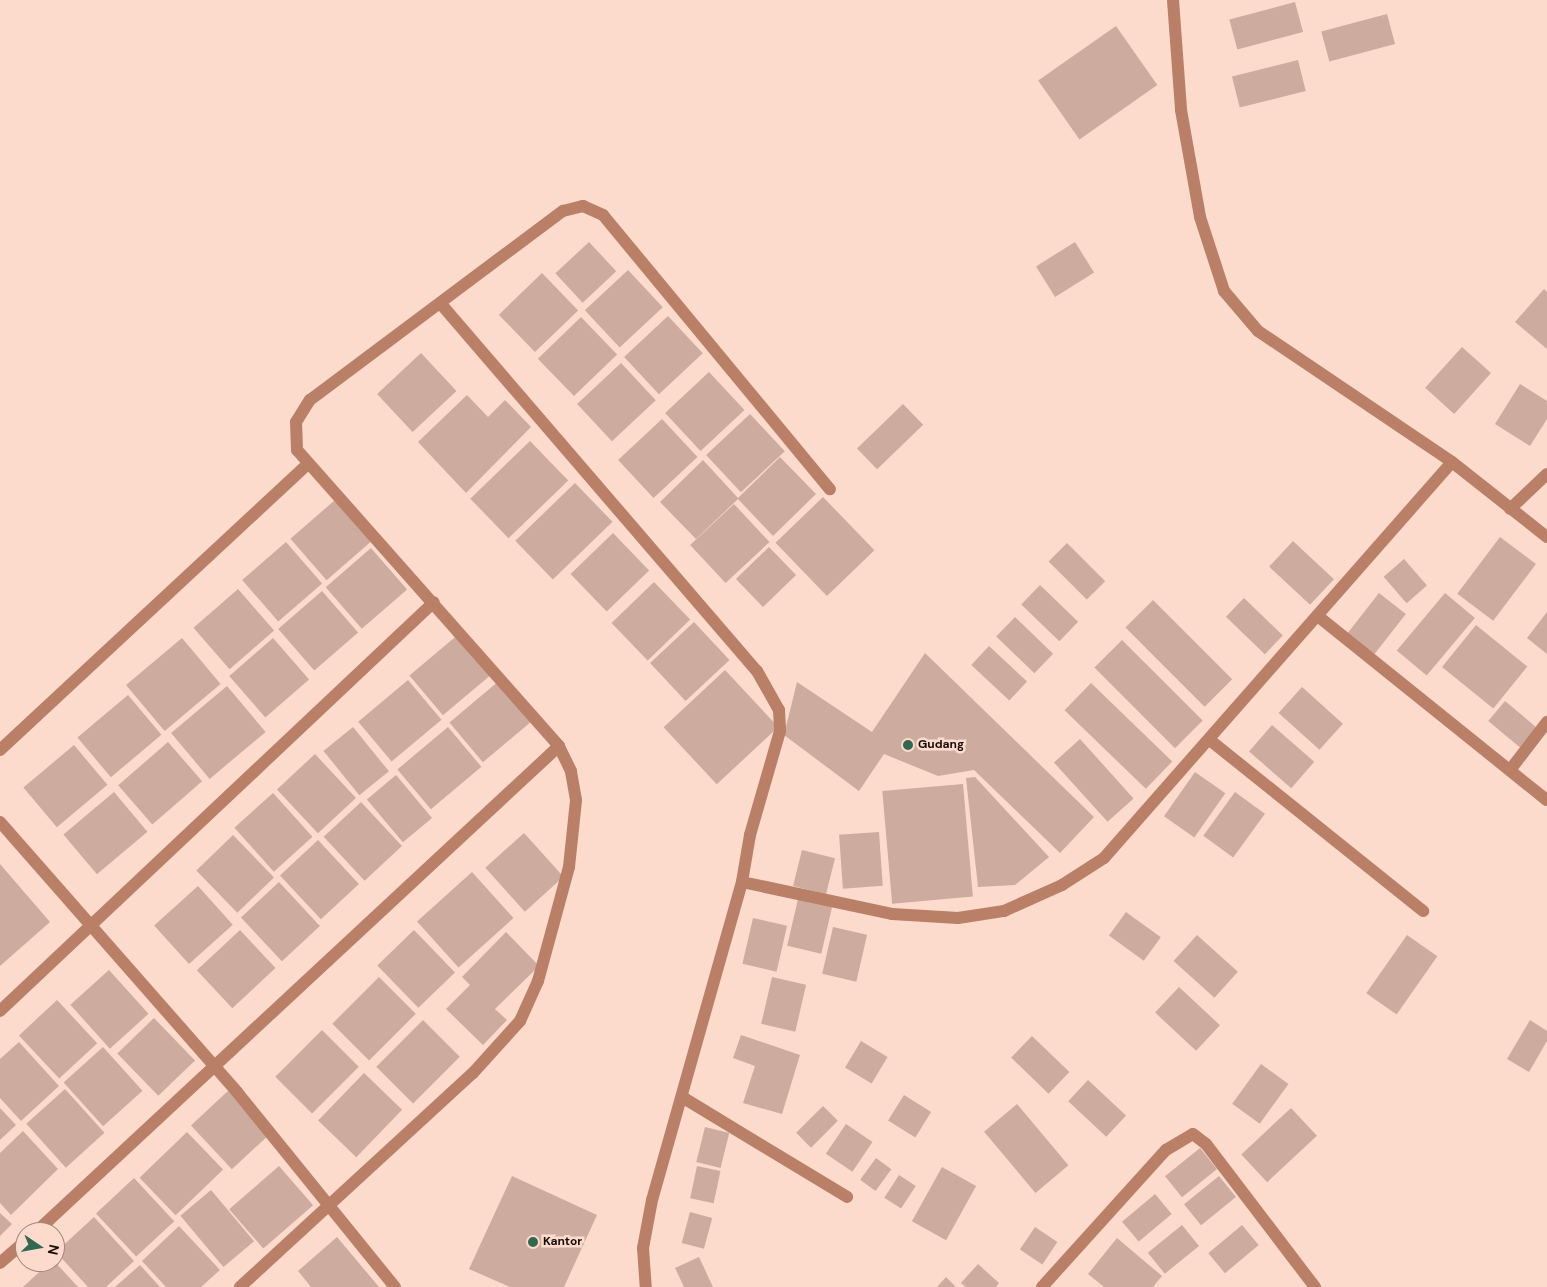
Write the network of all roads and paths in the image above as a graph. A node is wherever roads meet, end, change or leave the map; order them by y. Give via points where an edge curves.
1 (1173, 0) edge
2 (441, 304) junction
3 (1452, 462) junction
4 (308, 464) junction
5 (1547, 474) edge
6 (830, 489) dead end
7 (1510, 509) junction
8 (1547, 537) edge
9 (434, 602) junction
10 (1319, 617) junction
11 (1547, 722) edge
12 (1211, 741) junction
13 (559, 746) junction
14 (0, 750) edge
15 (1510, 770) junction
16 (1547, 800) edge
17 (0, 822) edge
18 (742, 882) junction
19 (1423, 911) dead end
20 (91, 926) junction
21 (0, 1011) edge
22 (216, 1068) junction
23 (682, 1097) junction
24 (847, 1197) dead end
25 (330, 1205) junction
26 (47, 1222) edge
27 (15, 1249) edge
28 (0, 1262) edge
29 (240, 1287) edge
30 (395, 1287) edge
31 (646, 1287) edge
32 (1042, 1287) edge
33 (1315, 1287) edge

1 - 3 street via 1180,110 1200,217 1224,291 1258,330
2 - 4 street via 304,407 295,439
2 - 6 street via 563,211 576,206 593,209 603,215
2 - 18 street via 706,609 776,700 780,731 750,835
3 - 7 street
3 - 10 street
4 - 9 street
4 - 14 street
5 - 7 street
7 - 8 street
9 - 13 street
9 - 20 street
10 - 12 street
10 - 15 street
11 - 15 street
12 - 18 street via 1104,858 1062,886 1004,911 958,918 892,914
12 - 19 street
13 - 22 street
13 - 25 street via 574,784 574,828 569,867 531,1001 506,1040
15 - 16 street
17 - 20 street
18 - 23 street
20 - 21 street
20 - 22 street
22 - 25 street
22 - 26 street
23 - 24 street
23 - 31 street via 646,1228
25 - 29 street
25 - 30 street
27 - 28 street
32 - 33 street via 1166,1150 1193,1134 1206,1144

